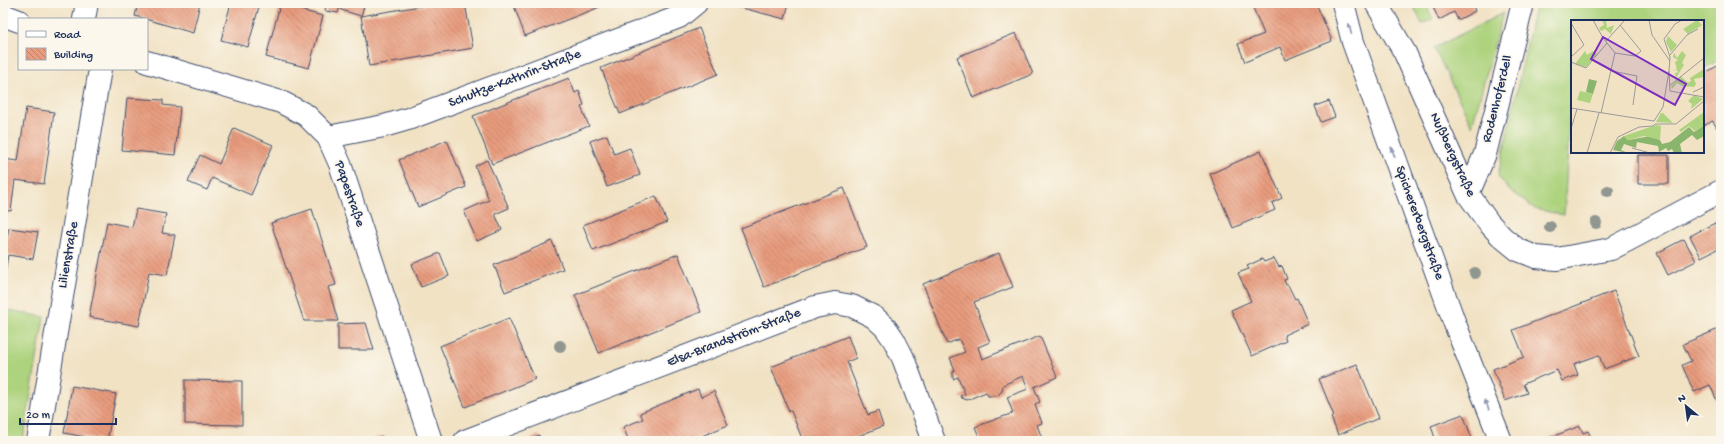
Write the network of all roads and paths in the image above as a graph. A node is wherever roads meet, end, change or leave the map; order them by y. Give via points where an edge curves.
1 (87, 3) edge
2 (696, 3) edge
3 (1343, 3) edge
4 (1376, 3) edge
5 (1523, 3) edge
6 (3, 15) edge
7 (84, 18) edge
8 (18, 21) edge
9 (148, 62) edge
10 (100, 70) edge
11 (328, 137) junction
12 (1721, 191) edge
13 (1468, 194) junction
14 (38, 441) edge
15 (431, 441) edge
16 (465, 441) edge
17 (934, 441) edge
18 (1501, 441) edge

1 - 7 street
2 - 11 street, Schultze-Kathrin-Straße via 679,17 444,106 384,126
18 -> 3 street, Spichererbergstraße via 1455,324 1353,42
4 - 13 street, Nußbergstraße via 1405,53
5 - 13 street, Rodenhoferdell via 1485,154
6 - 8 street
9 - 11 street, Papestraße via 281,102 306,115
10 - 14 street, Lilienstraße
11 - 15 street, Papestraße via 340,164
12 - 13 street, Nußbergstraße via 1611,249 1557,259 1536,257 1518,250 1497,232
16 - 17 street, Elsa-Brandström-Straße via 815,307 835,302 852,306 874,317 885,327 903,358

